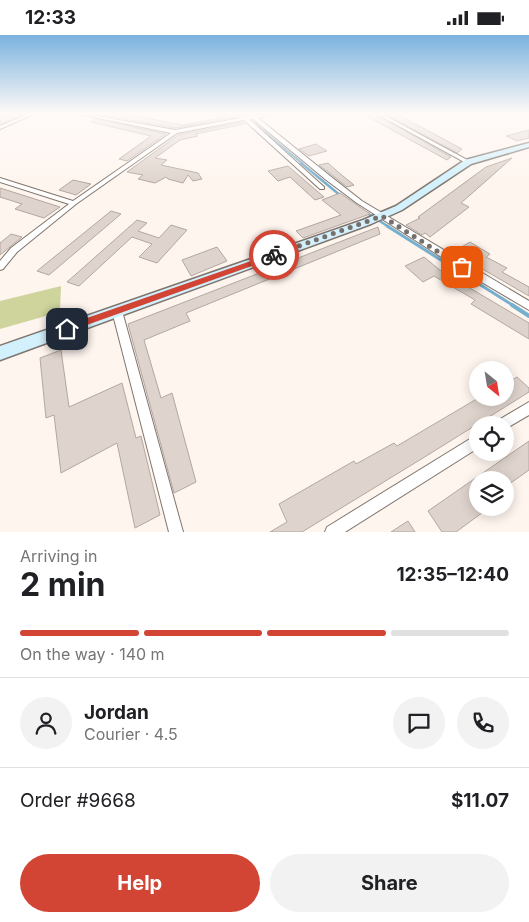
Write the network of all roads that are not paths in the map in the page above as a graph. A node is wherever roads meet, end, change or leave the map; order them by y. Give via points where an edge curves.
1 (167, 137) edge
2 (270, 137) edge
3 (276, 137) edge
4 (423, 137) edge
5 (529, 145) edge
6 (468, 162) junction
7 (0, 180) edge
8 (322, 188) dead end
9 (74, 203) junction
10 (382, 216) junction
11 (0, 267) edge
12 (529, 306) edge
13 (117, 311) junction
14 (0, 353) edge
15 (529, 408) edge
16 (514, 417) edge
17 (469, 446) edge
18 (176, 532) edge
19 (332, 532) edge

1 - 9 street
2 - 8 street
3 - 10 street
4 - 6 street
5 - 6 main road
6 - 10 main road via 414,199
7 - 9 street
9 - 11 street via 14,250
10 - 12 street
10 - 13 main road
13 - 14 main road
13 - 18 street
15 - 16 street
17 - 19 street

